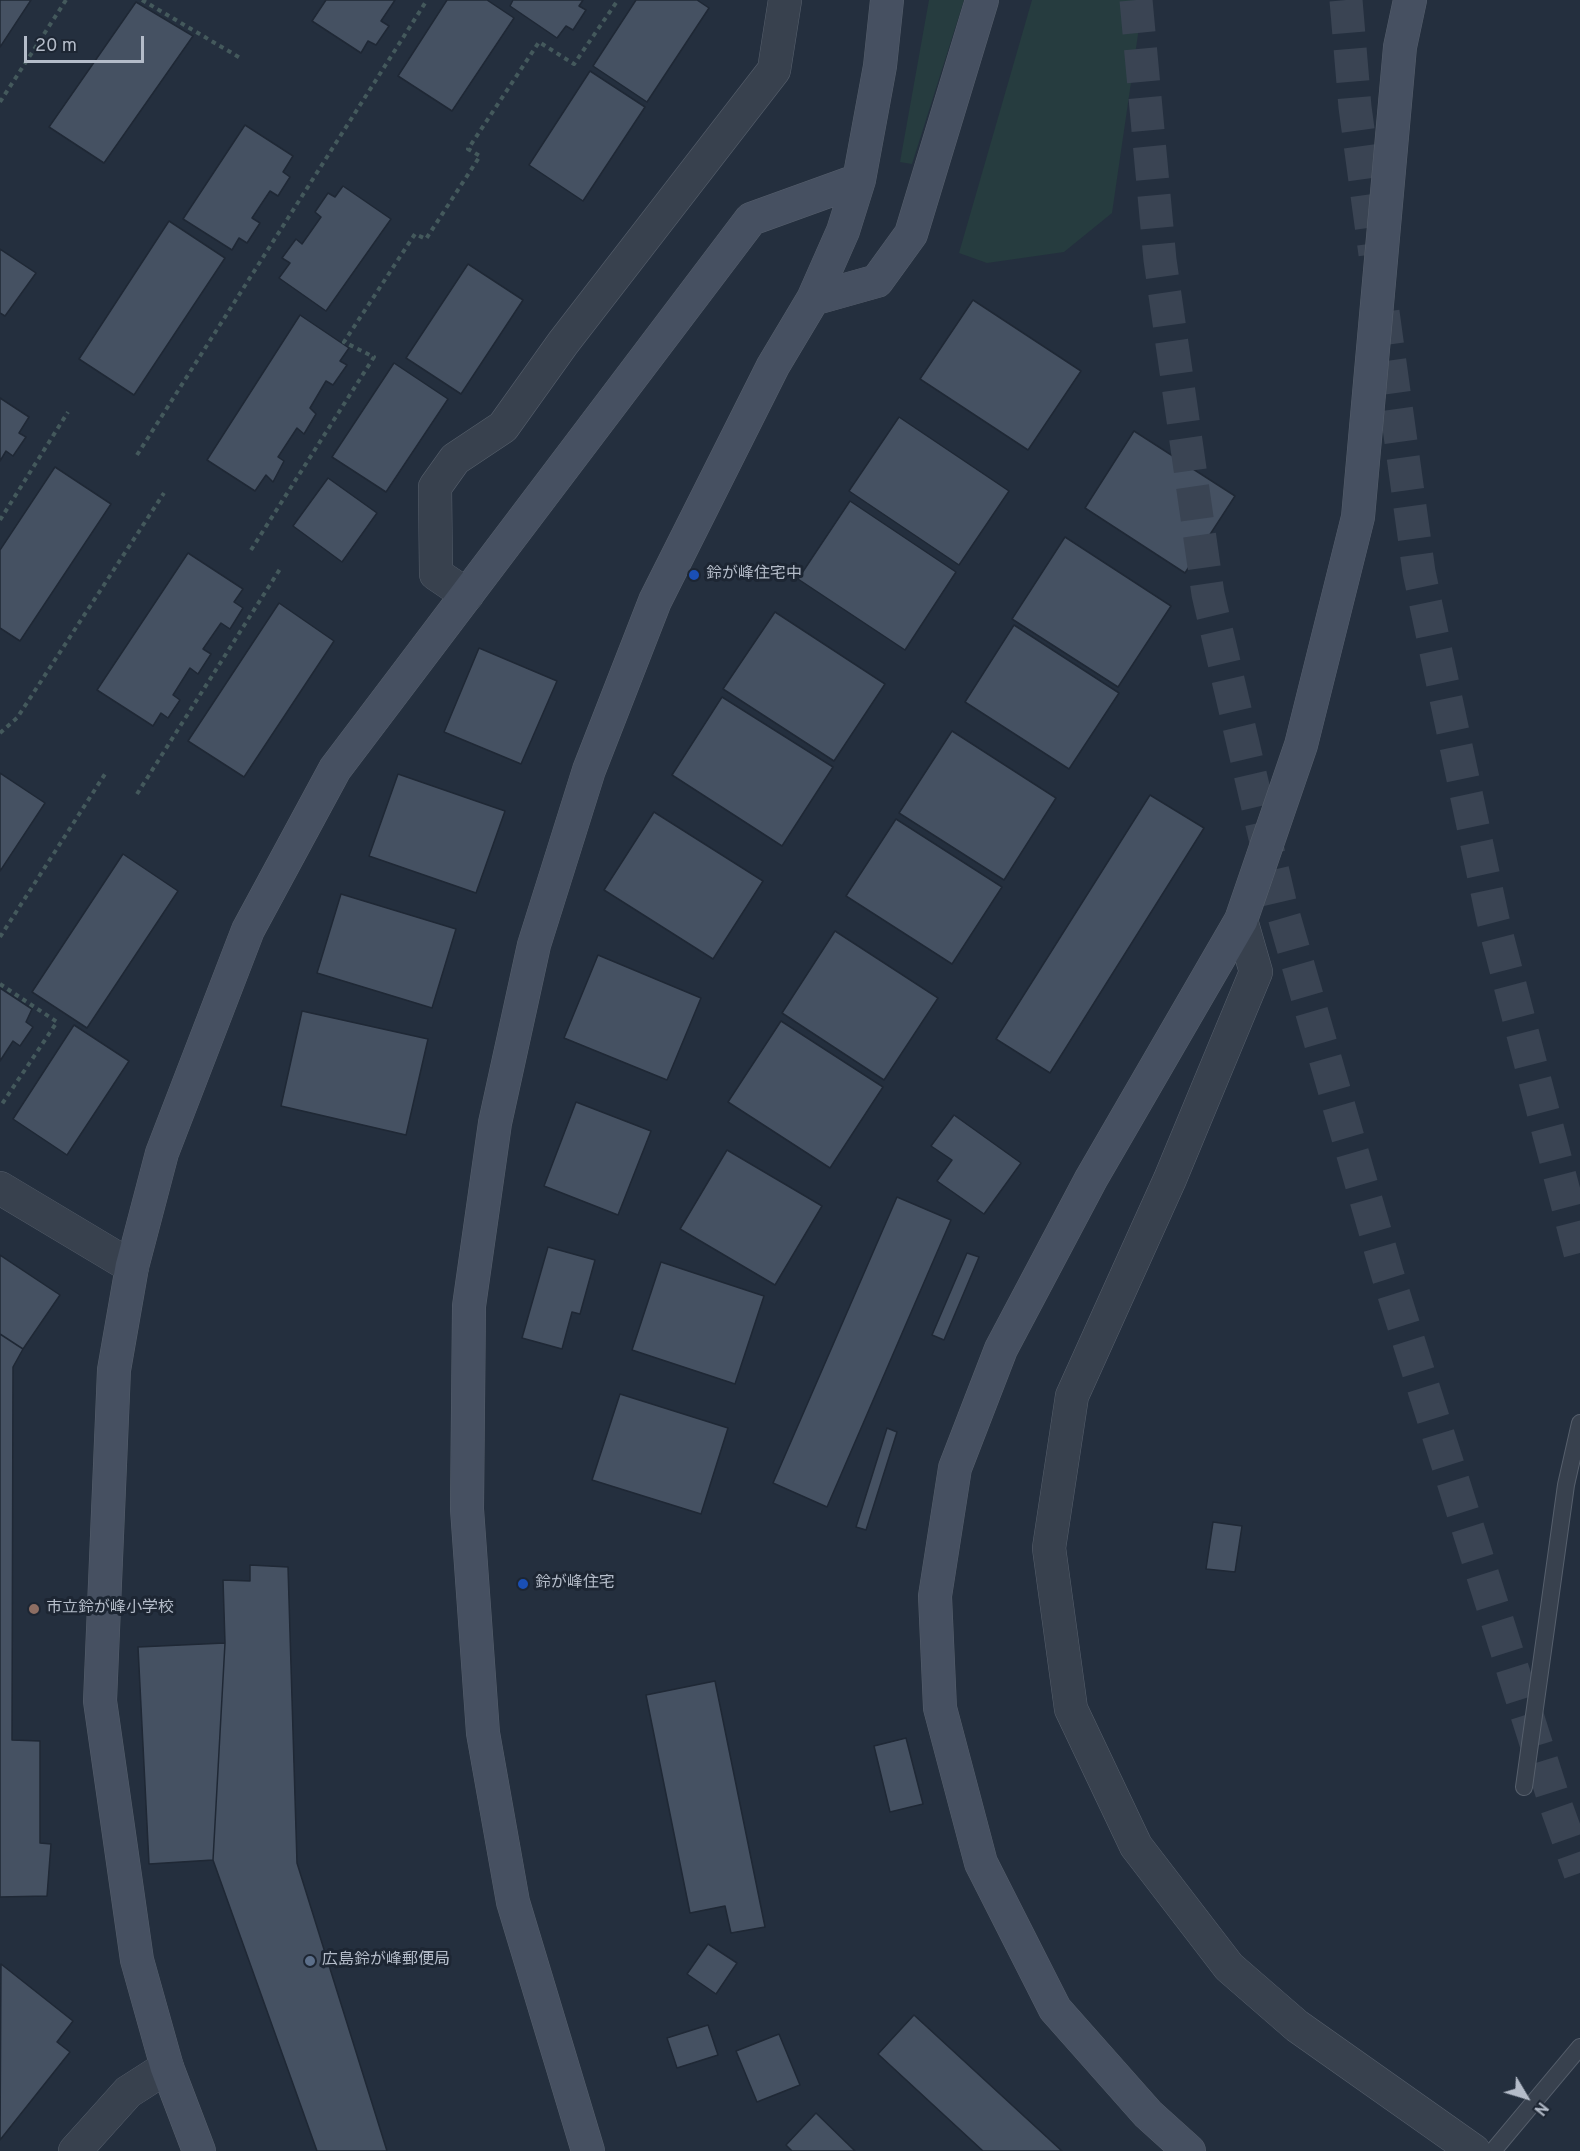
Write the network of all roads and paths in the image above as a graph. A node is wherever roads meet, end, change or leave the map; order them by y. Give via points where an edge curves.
1 (66, 0) edge
2 (142, 0) edge
3 (427, 0) edge
4 (618, 0) edge
5 (887, 0) edge
6 (982, 0) edge
7 (1410, 0) edge
8 (779, 4) edge
9 (242, 59) dead end
10 (0, 102) edge
11 (859, 180) junction
12 (813, 299) junction
13 (69, 412) dead end
14 (138, 455) dead end
15 (164, 493) dead end
16 (0, 520) edge
17 (251, 550) dead end
18 (280, 569) dead end
19 (467, 596) junction
20 (0, 733) edge
21 (105, 774) dead end
22 (137, 794) dead end
23 (1241, 920) junction
24 (0, 937) edge
25 (0, 984) edge
26 (0, 1107) edge
27 (0, 1188) edge
28 (132, 1267) junction
29 (1580, 1423) edge
30 (1524, 1787) dead end
31 (1580, 2047) edge
32 (167, 2067) junction
33 (75, 2151) edge
34 (199, 2151) edge
35 (588, 2151) edge
36 (1189, 2151) edge
37 (1474, 2151) edge
38 (1493, 2151) edge

1 - 10 path
2 - 9 path
3 - 14 path
4 - 17 path via 574,64 539,42 468,149 480,156 426,239 415,234 344,342 374,357
5 - 11 street via 880,66
6 - 12 street via 911,234 877,281
7 - 23 street via 1400,47 1358,517 1301,745
8 - 19 street via 774,70 503,427 455,459 435,487 436,574
11 - 12 street via 843,231
11 - 19 street via 751,219
12 - 35 street via 773,366 655,601 589,770 534,945 495,1123 469,1306 467,1509 483,1733 513,1902
13 - 16 path
15 - 20 path via 17,718
18 - 22 path
19 - 28 street via 336,769 248,930 162,1153
21 - 24 path
23 - 36 street via 1091,1179 1001,1349 955,1468 935,1596 940,1708 981,1863 1055,2009 1148,2114
23 - 37 street via 1256,972 1170,1179 1072,1395 1049,1548 1071,1709 1136,1846 1229,1967 1297,2026
25 - 26 path via 57,1022
27 - 28 street
28 - 32 street via 114,1370 100,1701 137,1960
29 - 30 lane via 1566,1485
31 - 38 lane
32 - 33 street via 128,2092
32 - 34 street

